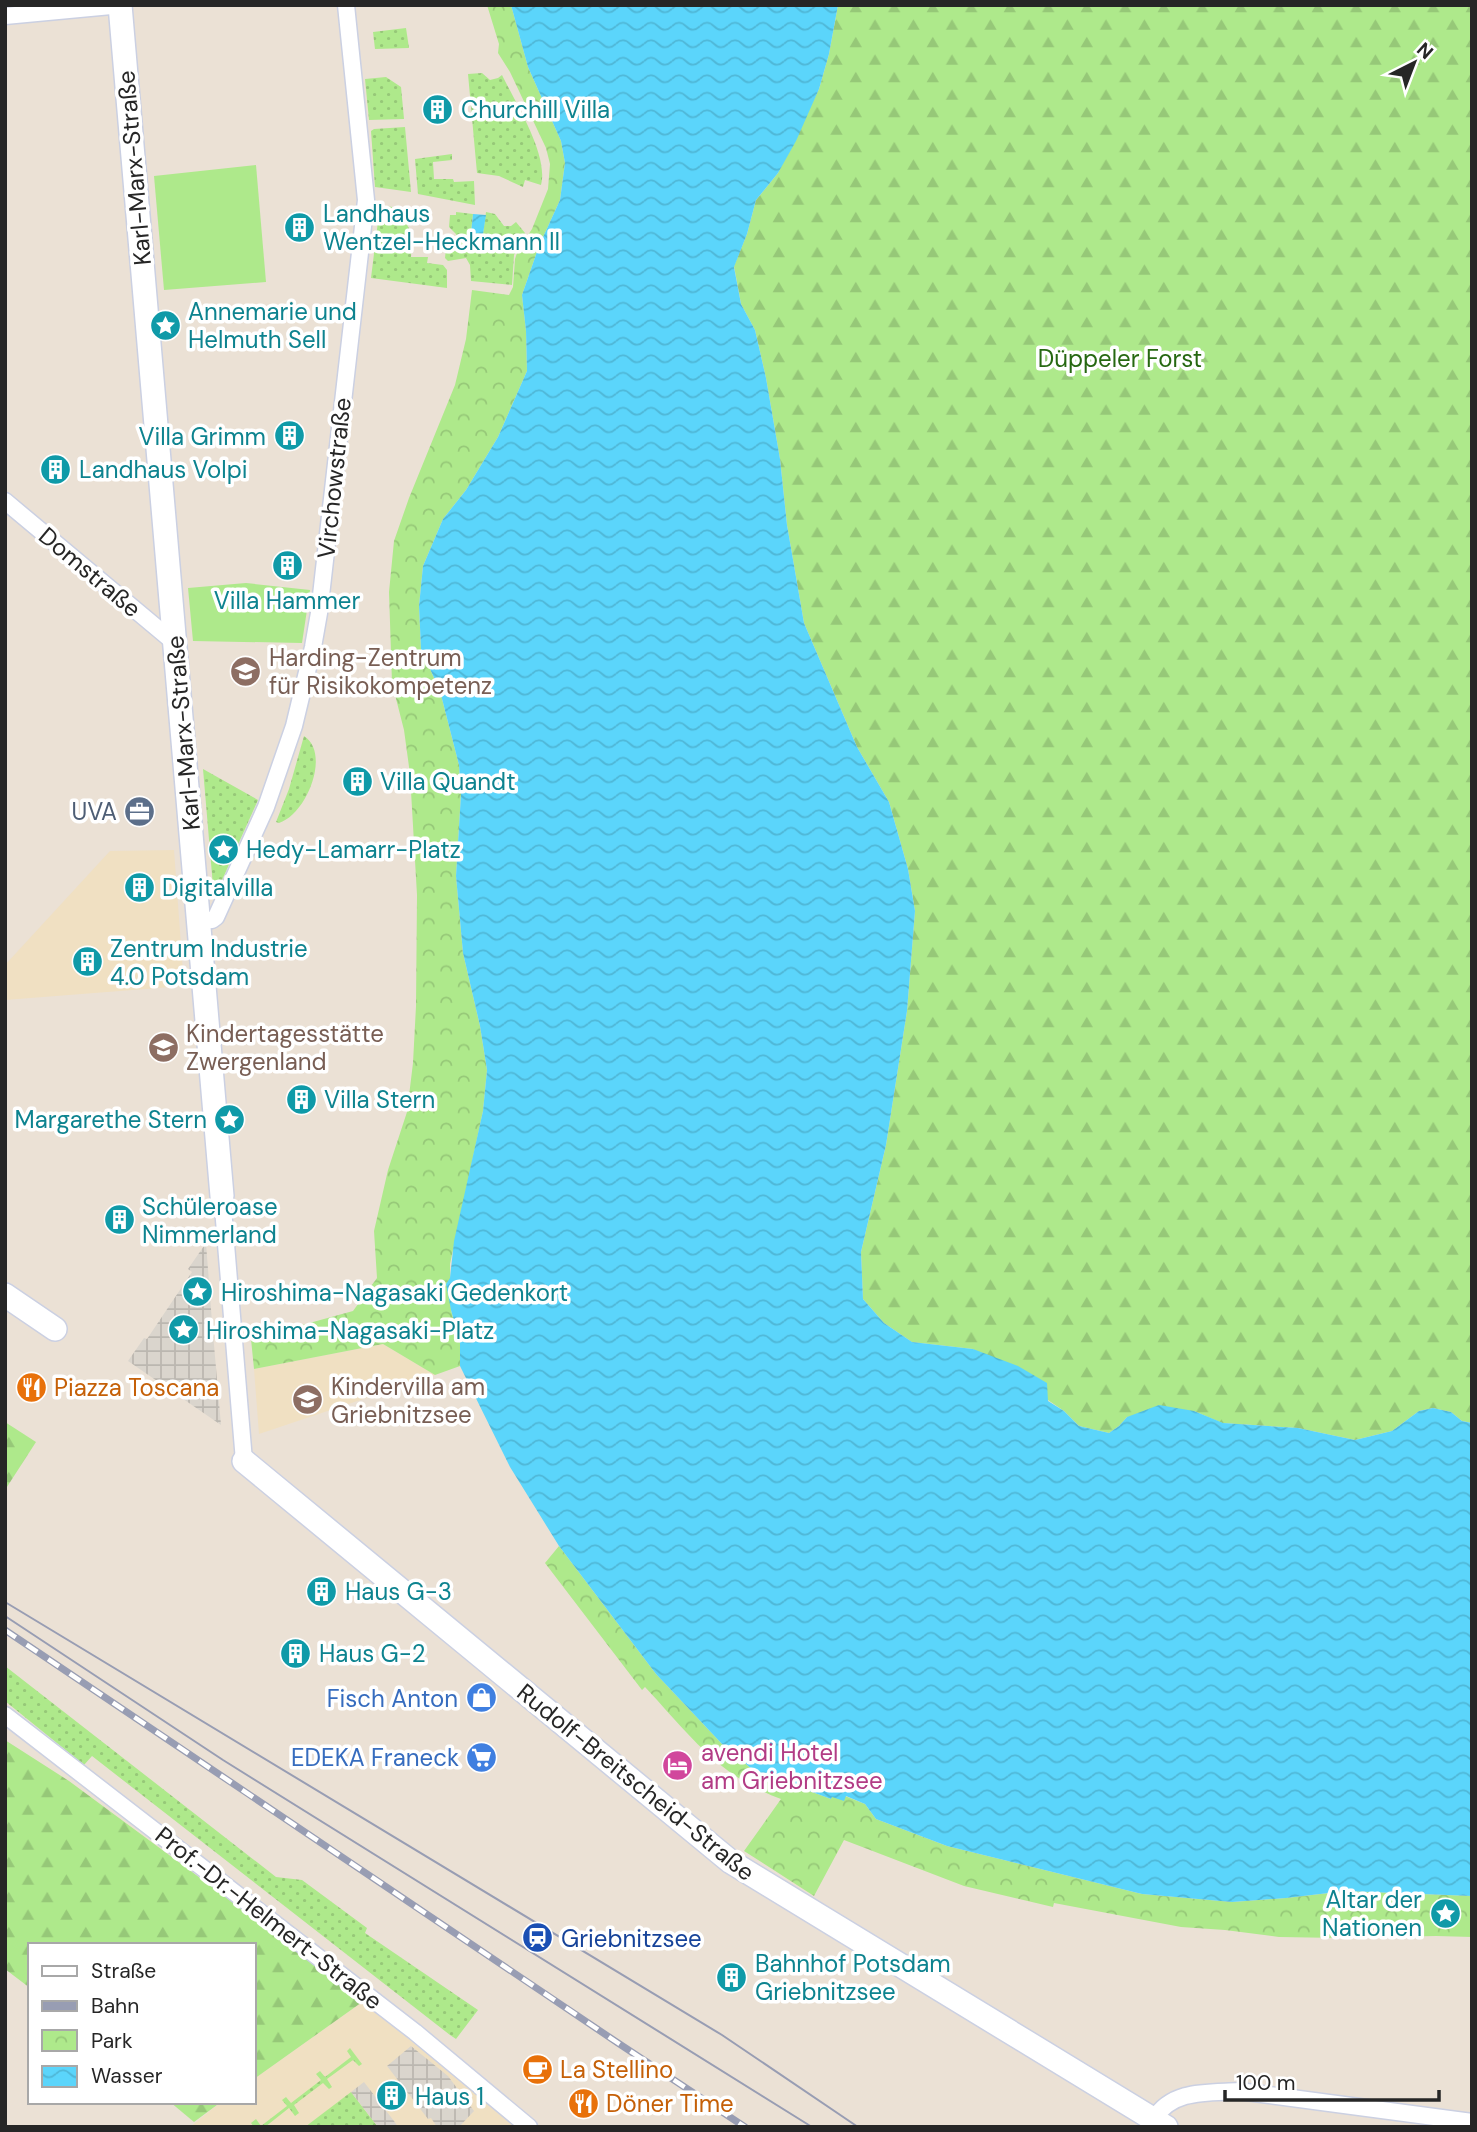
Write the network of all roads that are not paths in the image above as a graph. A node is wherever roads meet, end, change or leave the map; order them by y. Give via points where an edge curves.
1 (121, 5) edge
2 (346, 5) edge
3 (5, 16) edge
4 (5, 501) edge
5 (175, 643) junction
6 (200, 921) junction
7 (222, 1196) joint
8 (5, 1295) edge
9 (55, 1329) dead end
10 (244, 1461) joint
11 (5, 1715) edge
12 (1472, 2122) edge
13 (1160, 2123) edge
14 (529, 2127) edge

1 - 3 street
1 - 5 street, Karl-Marx-Straße
2 - 6 street, Virchowstraße via 366,200 319,613 297,716 266,807 216,917
4 - 5 street, Domstraße
5 - 6 street, Karl-Marx-Straße
6 - 7 street, Karl-Marx-Straße
7 - 10 street, Karl-Marx-Straße
8 - 9 street
10 - 13 street, Rudolf-Breitscheid-Straße via 731,1863
11 - 14 street, Prof.-Dr.-Helmert-Straße via 405,2024
12 - 13 street via 1239,2091 1181,2097 1161,2108

